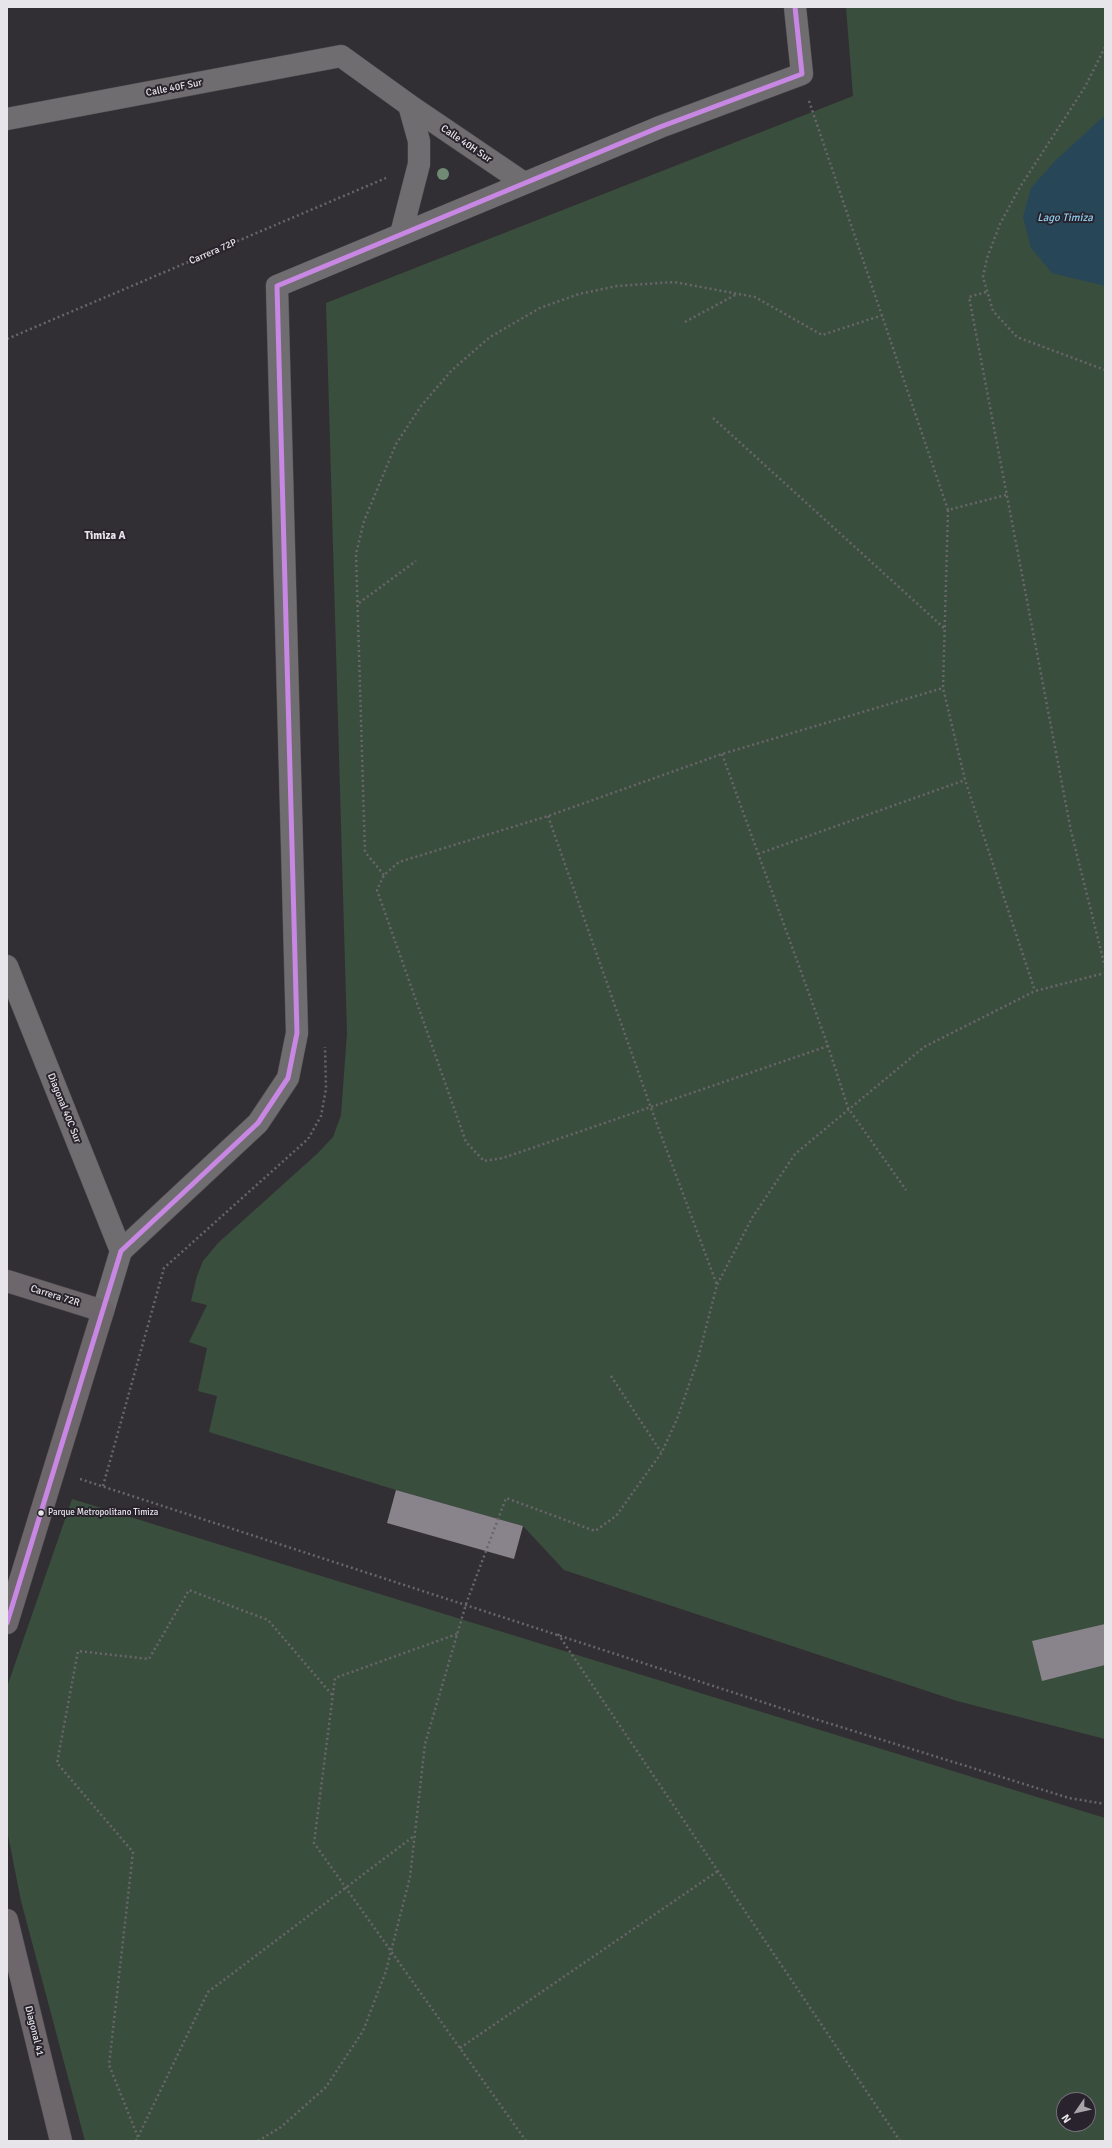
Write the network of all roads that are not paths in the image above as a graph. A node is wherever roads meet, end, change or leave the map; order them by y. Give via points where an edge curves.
1 (795, 7) edge
2 (341, 56) joint
3 (409, 105) junction
4 (7, 119) edge
5 (524, 183) junction
6 (401, 234) junction
7 (7, 966) edge
8 (121, 1251) junction
9 (7, 1281) edge
10 (103, 1311) junction
11 (7, 1624) edge
12 (7, 1920) edge
13 (61, 2141) edge

1 - 5 street via 802,74 660,127
2 - 3 street, Calle 40H Sur
2 - 4 street, Calle 40F Sur
3 - 5 street, Calle 40H Sur
3 - 6 street via 419,141 420,164
5 - 6 street
6 - 8 street via 277,286 297,1033 288,1078 258,1124
7 - 8 street, Diagonal 40C Sur
8 - 10 street
9 - 10 street, Carrera 72R
10 - 11 street
12 - 13 street, Diagonal 41

